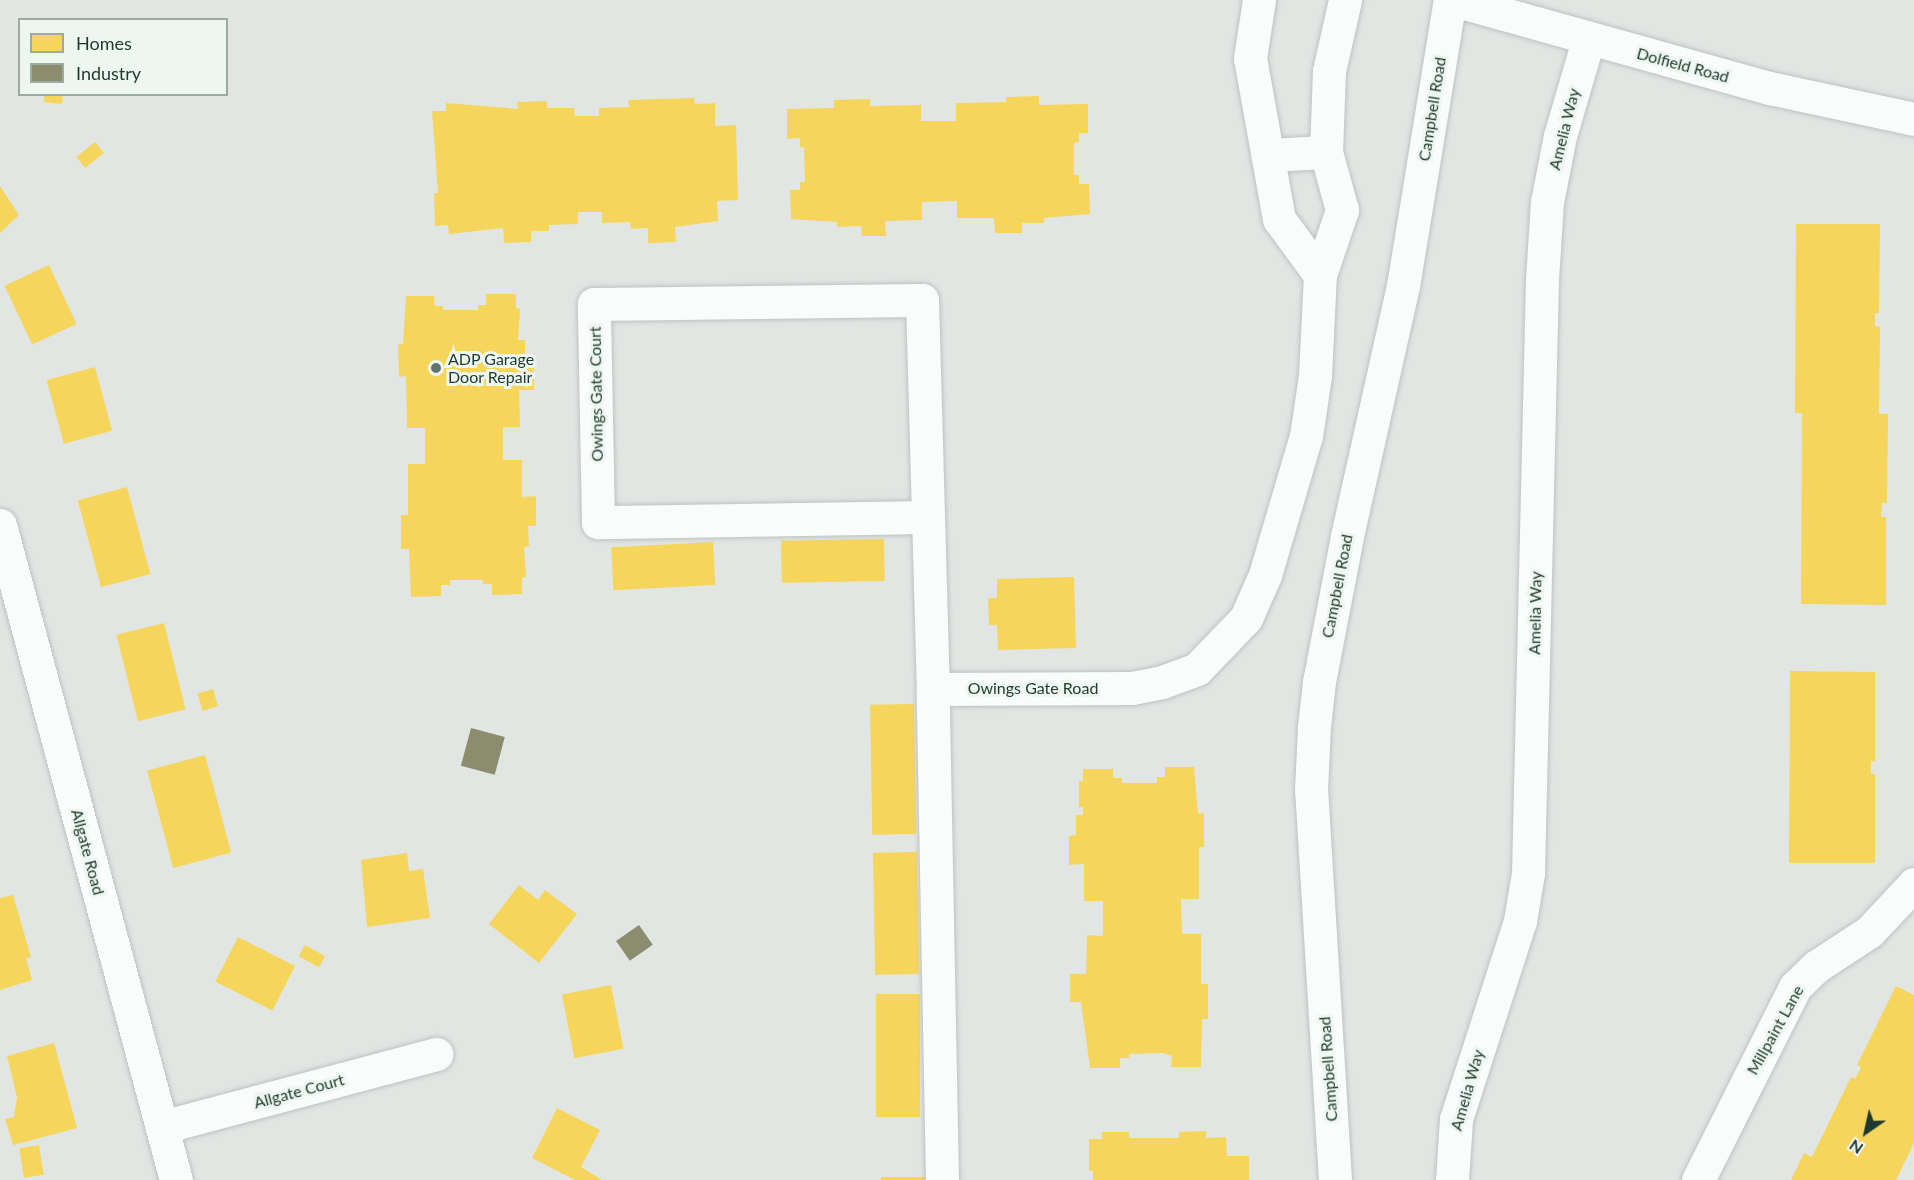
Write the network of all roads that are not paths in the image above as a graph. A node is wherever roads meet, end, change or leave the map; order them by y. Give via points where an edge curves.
1 (1259, 0) edge
2 (1345, 0) edge
3 (1452, 0) edge
4 (1588, 40) junction
5 (1914, 119) edge
6 (1326, 152) junction
7 (1268, 155) junction
8 (1320, 275) junction
9 (926, 517) junction
10 (0, 525) edge
11 (933, 689) junction
12 (1914, 884) edge
13 (436, 1054) dead end
14 (162, 1127) junction
15 (176, 1180) edge
16 (942, 1180) edge
17 (1335, 1180) edge
18 (1452, 1180) edge
19 (1698, 1180) edge

1 - 7 street via 1250,58
2 - 6 street, Owings Gate Road via 1329,71
3 - 4 street, Dolfield Road
3 - 17 street, Campbell Road via 1403,286 1347,536 1314,727 1311,789
4 - 5 street, Dolfield Road via 1770,88
4 - 18 street, Amelia Way via 1560,136 1547,202 1528,873 1520,921 1456,1119
6 - 7 street
6 - 8 street, Owings Gate Road via 1342,210
7 - 8 street via 1279,219
8 - 11 street, Owings Gate Road via 1315,376 1306,436 1265,575 1246,618 1221,648 1197,669 1132,688
9 - 9 street, Owings Gate Court via 922,300 594,304 598,522
9 - 11 street, Owings Gate Court
10 - 14 street, Allgate Road
11 - 16 street
12 - 19 street, Millpaint Lane via 1869,932 1817,966 1795,987
13 - 14 street, Allgate Court
14 - 15 street, Allgate Road

